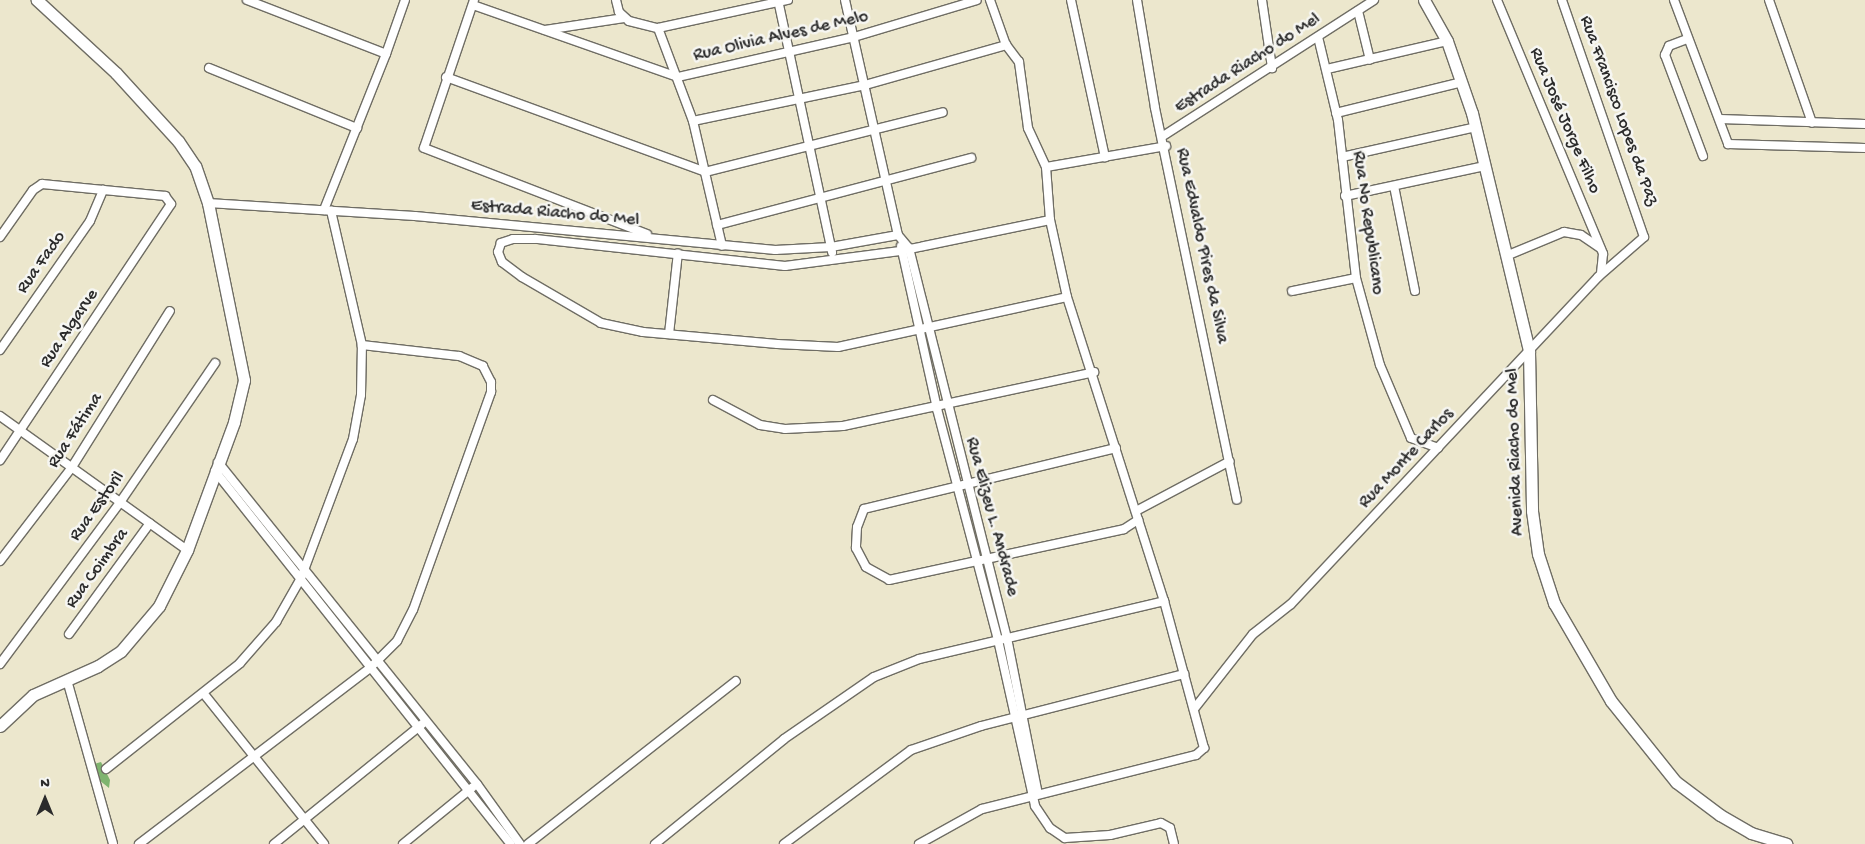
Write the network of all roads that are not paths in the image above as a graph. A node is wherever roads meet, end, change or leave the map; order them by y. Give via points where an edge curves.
1 (37, 0) edge
2 (247, 0) edge
3 (405, 0) edge
4 (616, 0) edge
5 (788, 0) edge
6 (845, 0) edge
7 (977, 0) edge
8 (990, 0) edge
9 (1071, 0) edge
10 (1138, 0) edge
11 (1262, 0) edge
12 (1374, 0) edge
13 (1424, 0) edge
14 (1497, 0) edge
15 (1562, 0) edge
16 (1674, 0) edge
17 (1769, 0) edge
18 (779, 1) edge
19 (473, 3) edge
20 (1358, 11) junction
21 (624, 18) junction
22 (658, 28) junction
23 (544, 30) junction
24 (854, 37) junction
25 (1318, 37) junction
26 (1688, 39) junction
27 (1447, 41) junction
28 (1006, 45) junction
29 (790, 52) junction
30 (386, 54) junction
31 (1370, 60) junction
32 (209, 68) dead end
33 (1272, 68) junction
34 (1327, 69) junction
35 (446, 77) junction
36 (678, 77) junction
37 (1462, 82) junction
38 (865, 85) junction
39 (799, 100) junction
40 (942, 112) dead end
41 (1336, 113) junction
42 (1720, 119) junction
43 (693, 121) junction
44 (1812, 123) junction
45 (1865, 124) edge
46 (1476, 127) junction
47 (357, 128) junction
48 (874, 131) junction
49 (1163, 136) junction
50 (1166, 146) junction
51 (1865, 148) edge
52 (809, 149) junction
53 (1702, 156) dead end
54 (1104, 157) junction
55 (1342, 157) junction
56 (971, 158) dead end
57 (1485, 166) junction
58 (1046, 167) junction
59 (705, 172) junction
60 (886, 178) junction
61 (1394, 186) junction
62 (103, 190) junction
63 (1346, 196) junction
64 (820, 198) junction
65 (208, 203) junction
66 (328, 211) junction
67 (1050, 220) junction
68 (717, 225) junction
69 (1644, 233) joint
70 (0, 237) edge
71 (900, 238) junction
72 (658, 239) junction
73 (722, 246) junction
74 (831, 247) junction
75 (909, 248) junction
76 (900, 251) junction
77 (1601, 251) junction
78 (678, 252) junction
79 (1506, 256) junction
80 (834, 259) junction
81 (1616, 261) junction
82 (1600, 275) junction
83 (1356, 278) junction
84 (1292, 291) dead end
85 (1415, 291) dead end
86 (1067, 297) junction
87 (170, 311) dead end
88 (928, 326) junction
89 (918, 329) junction
90 (669, 334) junction
91 (362, 345) junction
92 (0, 350) edge
93 (1529, 351) junction
94 (215, 363) dead end
95 (1094, 372) junction
96 (713, 400) dead end
97 (947, 407) junction
98 (936, 409) junction
99 (0, 416) edge
100 (20, 430) junction
101 (1116, 448) junction
102 (1438, 448) junction
103 (0, 460) edge
104 (1230, 461) junction
105 (217, 466) junction
106 (72, 467) junction
107 (967, 482) junction
108 (955, 486) junction
109 (1237, 499) dead end
110 (121, 501) junction
111 (1136, 511) junction
112 (1138, 520) junction
113 (150, 523) junction
114 (187, 550) junction
115 (987, 558) junction
116 (976, 560) junction
117 (0, 561) edge
118 (304, 569) junction
119 (301, 578) junction
120 (1164, 601) junction
121 (69, 634) dead end
122 (1007, 638) junction
123 (998, 640) junction
124 (377, 660) junction
125 (0, 664) edge
126 (371, 667) junction
127 (1184, 674) junction
128 (67, 680) junction
129 (736, 682) dead end
130 (204, 694) junction
131 (1194, 709) junction
132 (1022, 717) junction
133 (1013, 720) junction
134 (426, 721) junction
135 (0, 726) edge
136 (420, 726) junction
137 (253, 757) junction
138 (106, 769) dead end
139 (477, 784) junction
140 (470, 789) junction
141 (1035, 795) junction
142 (305, 819) junction
143 (113, 844) edge
144 (139, 844) edge
145 (274, 844) edge
146 (324, 844) edge
147 (403, 844) edge
148 (511, 844) edge
149 (520, 844) edge
150 (528, 844) edge
151 (655, 844) edge
152 (784, 844) edge
153 (920, 844) edge
154 (1174, 844) edge
155 (1786, 844) edge

1 - 65 street via 116,73 178,141 195,166
2 - 30 street
3 - 30 street
4 - 21 street
5 - 18 street
6 - 24 street
7 - 24 street, Rua Olivia Alves de Melo
8 - 28 street
9 - 54 street
10 - 49 street, Rua Edvaldo Pires da Silva
11 - 33 street
12 - 20 street, Estrada Riacho do Mel
13 - 27 street, Avenida Riacho do Mel
14 - 77 street, Rua José Jorge Filho
15 - 69 street, Rua Francisco Lopes da Paz
16 - 26 street
17 - 44 street
18 - 22 street
18 - 29 street
19 - 23 street
19 - 35 street
20 - 25 street, Estrada Riacho do Mel
20 - 31 street
21 - 22 street
21 - 23 street
22 - 36 street
23 - 36 street
24 - 29 street, Rua Olivia Alves de Melo
24 - 38 street
25 - 33 street, Estrada Riacho do Mel
25 - 34 street, Rua No Republicano
26 - 42 street
26 - 53 street via 1669,46 1666,55
27 - 31 street
27 - 37 street, Avenida Riacho do Mel
28 - 38 street
28 - 58 street via 1019,62 1028,128
29 - 36 street, Rua Olivia Alves de Melo
29 - 39 street
30 - 47 street
31 - 34 street
32 - 47 street
33 - 49 street, Estrada Riacho do Mel
34 - 41 street, Rua No Republicano
35 - 59 street
35 - 72 street via 424,148
36 - 43 street
37 - 41 street
37 - 46 street, Avenida Riacho do Mel
38 - 39 street
38 - 48 street
39 - 43 street
39 - 52 street
40 - 48 street
41 - 55 street, Rua No Republicano
42 - 44 street
42 - 51 street via 1728,144
43 - 59 street
44 - 45 street
46 - 55 street
46 - 57 street, Avenida Riacho do Mel
47 - 66 street
48 - 52 street
48 - 60 street
49 - 50 street, Rua Edvaldo Pires da Silva
50 - 54 street
50 - 104 street, Rua Edvaldo Pires da Silva
52 - 59 street
52 - 64 street
54 - 58 street
55 - 63 street, Rua No Republicano
56 - 60 street
57 - 61 street
57 - 79 street, Avenida Riacho do Mel
58 - 67 street
59 - 68 street
60 - 64 street
60 - 71 street
61 - 63 street
61 - 85 street
62 - 70 street via 37,186
62 - 92 street, Rua Fado via 90,221
62 - 100 street, Rua Algarve via 166,196 171,204
63 - 83 street, Rua No Republicano
64 - 68 street
64 - 74 street
65 - 66 street, Estrada Riacho do Mel
65 - 105 street via 244,368 238,409
66 - 72 street, Estrada Riacho do Mel
66 - 91 street
67 - 75 street
67 - 86 street
68 - 73 street
69 - 81 street, Rua Monte Carlos
71 - 74 street, Estrada Riacho do Mel
71 - 75 street
71 - 76 street
72 - 73 street, Estrada Riacho do Mel
73 - 74 street, Estrada Riacho do Mel via 774,250
74 - 80 street
75 - 76 street
75 - 88 street, Rua Elizeu L. Andrade
76 - 80 street
76 - 89 street, Rua Elizeu L. Andrade
77 - 79 street via 1581,235 1564,232
77 - 81 street
77 - 82 street
78 - 80 street via 785,266
78 - 90 street
78 - 90 street via 513,239 502,244 498,252 502,262 522,276 600,323
79 - 93 street, Avenida Riacho do Mel
81 - 82 street, Rua Monte Carlos
82 - 93 street, Rua Monte Carlos
83 - 84 street
83 - 102 street, Rua No Republicano via 1380,365 1411,438
86 - 88 street
86 - 95 street
87 - 106 street, Rua Fátima
88 - 89 street
88 - 97 street, Rua Elizeu L. Andrade
89 - 90 street via 824,348
89 - 98 street, Rua Elizeu L. Andrade
91 - 118 street via 361,396 353,439
91 - 124 street via 473,361 489,375 492,392 425,584 397,641
93 - 102 street, Rua Monte Carlos
93 - 155 street, Avenida Riacho do Mel via 1532,511 1538,554 1554,603 1638,739 1699,800 1720,815 1751,833
94 - 110 street, Rua Estoril
95 - 97 street
95 - 101 street
96 - 98 street via 760,425 784,429 843,426
97 - 98 street
97 - 107 street, Rua Elizeu L. Andrade
98 - 108 street, Rua Elizeu L. Andrade
99 - 100 street
100 - 103 street, Rua Algarve
100 - 106 street
101 - 107 street
101 - 111 street
102 - 131 street, Rua Monte Carlos via 1291,604 1253,634
104 - 109 street, Rua Edvaldo Pires da Silva
104 - 111 street
105 - 114 street
105 - 118 street
105 - 119 street
106 - 110 street
106 - 117 street, Rua Fátima
107 - 108 street
107 - 115 street, Rua Elizeu L. Andrade
108 - 116 street, Rua Elizeu L. Andrade
108 - 116 street via 864,509 856,528 856,548 866,567 889,580
110 - 113 street
110 - 125 street, Rua Estoril
111 - 112 street
112 - 115 street via 1124,529
112 - 120 street
113 - 114 street
113 - 121 street, Rua Coimbra
114 - 128 street via 159,606 130,641 106,662
115 - 116 street
115 - 122 street, Rua Elizeu L. Andrade
116 - 123 street, Rua Elizeu L. Andrade
118 - 119 street
118 - 124 street
119 - 126 street
119 - 130 street via 262,639
120 - 122 street
120 - 127 street
122 - 123 street
122 - 132 street, Rua Elizeu L. Andrade
123 - 133 street, Rua Elizeu L. Andrade
123 - 151 street via 919,659 874,677 784,740
124 - 126 street
124 - 134 street
126 - 136 street
126 - 137 street
127 - 131 street
127 - 132 street
128 - 135 street via 27,698
128 - 143 street
129 - 150 street
130 - 137 street
130 - 138 street
131 - 141 street via 1204,743 1202,753
132 - 133 street
132 - 141 street, Rua Elizeu L. Andrade
133 - 141 street, Rua Elizeu L. Andrade
133 - 152 street via 911,750
134 - 136 street
134 - 139 street
136 - 140 street
136 - 142 street
137 - 142 street
137 - 144 street
139 - 140 street
139 - 149 street
140 - 147 street
140 - 148 street
141 - 153 street via 982,809
141 - 154 street via 1050,828 1065,838 1110,835 1161,824 1170,828
142 - 145 street
142 - 146 street

